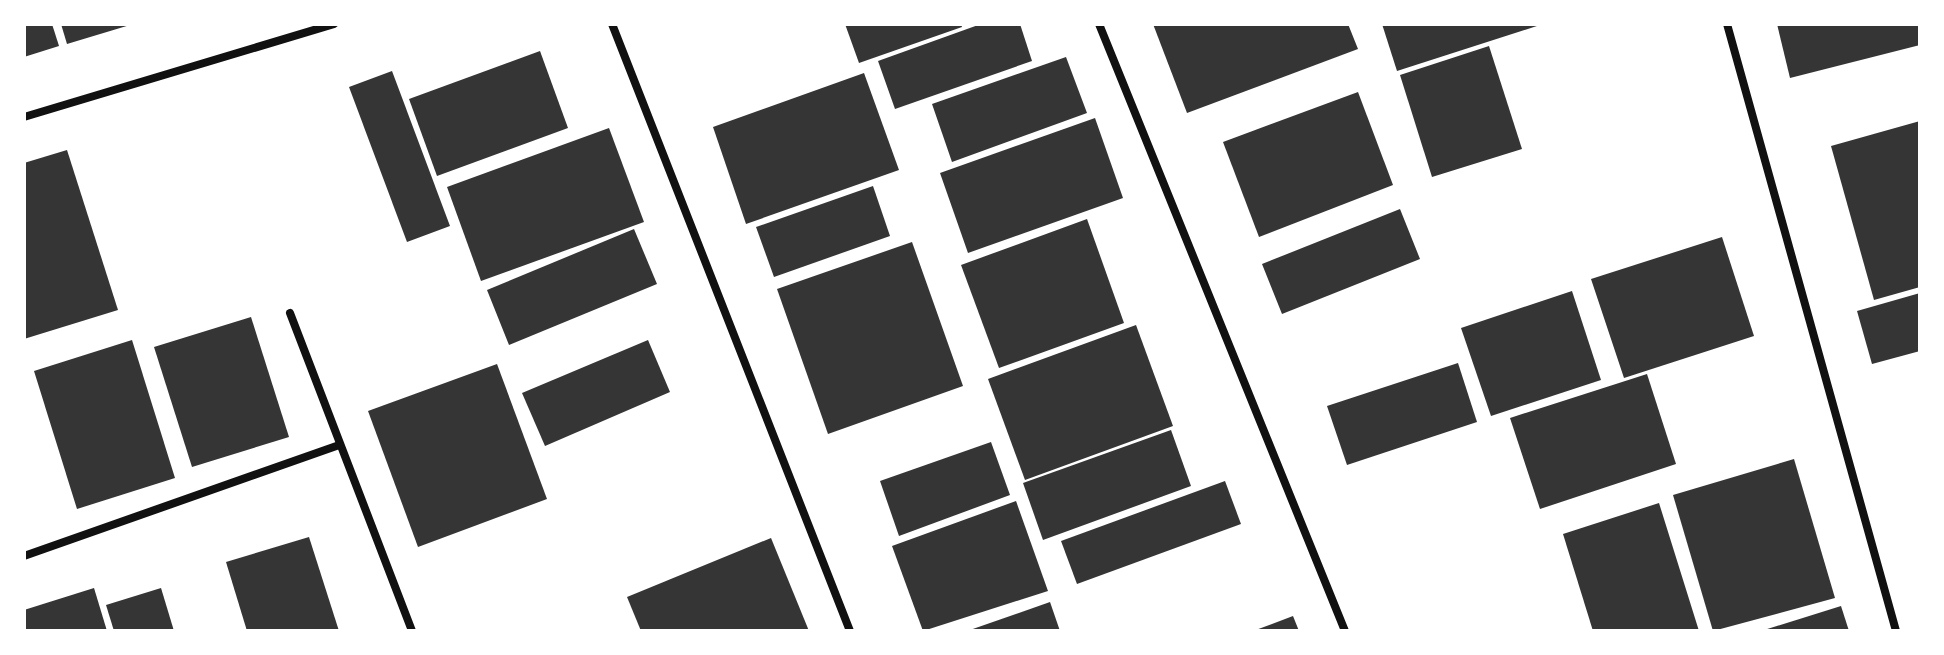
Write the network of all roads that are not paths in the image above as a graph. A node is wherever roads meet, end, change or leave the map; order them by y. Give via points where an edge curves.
1 (334, 24) edge
2 (612, 24) edge
3 (1099, 24) edge
4 (1727, 24) edge
5 (24, 117) edge
6 (290, 313) dead end
7 (340, 445) junction
8 (24, 556) edge
9 (412, 631) edge
10 (850, 631) edge
11 (1345, 631) edge
12 (1896, 631) edge

1 - 5 street
2 - 10 street
3 - 11 street
4 - 12 street
6 - 7 street
7 - 8 street
7 - 9 street

